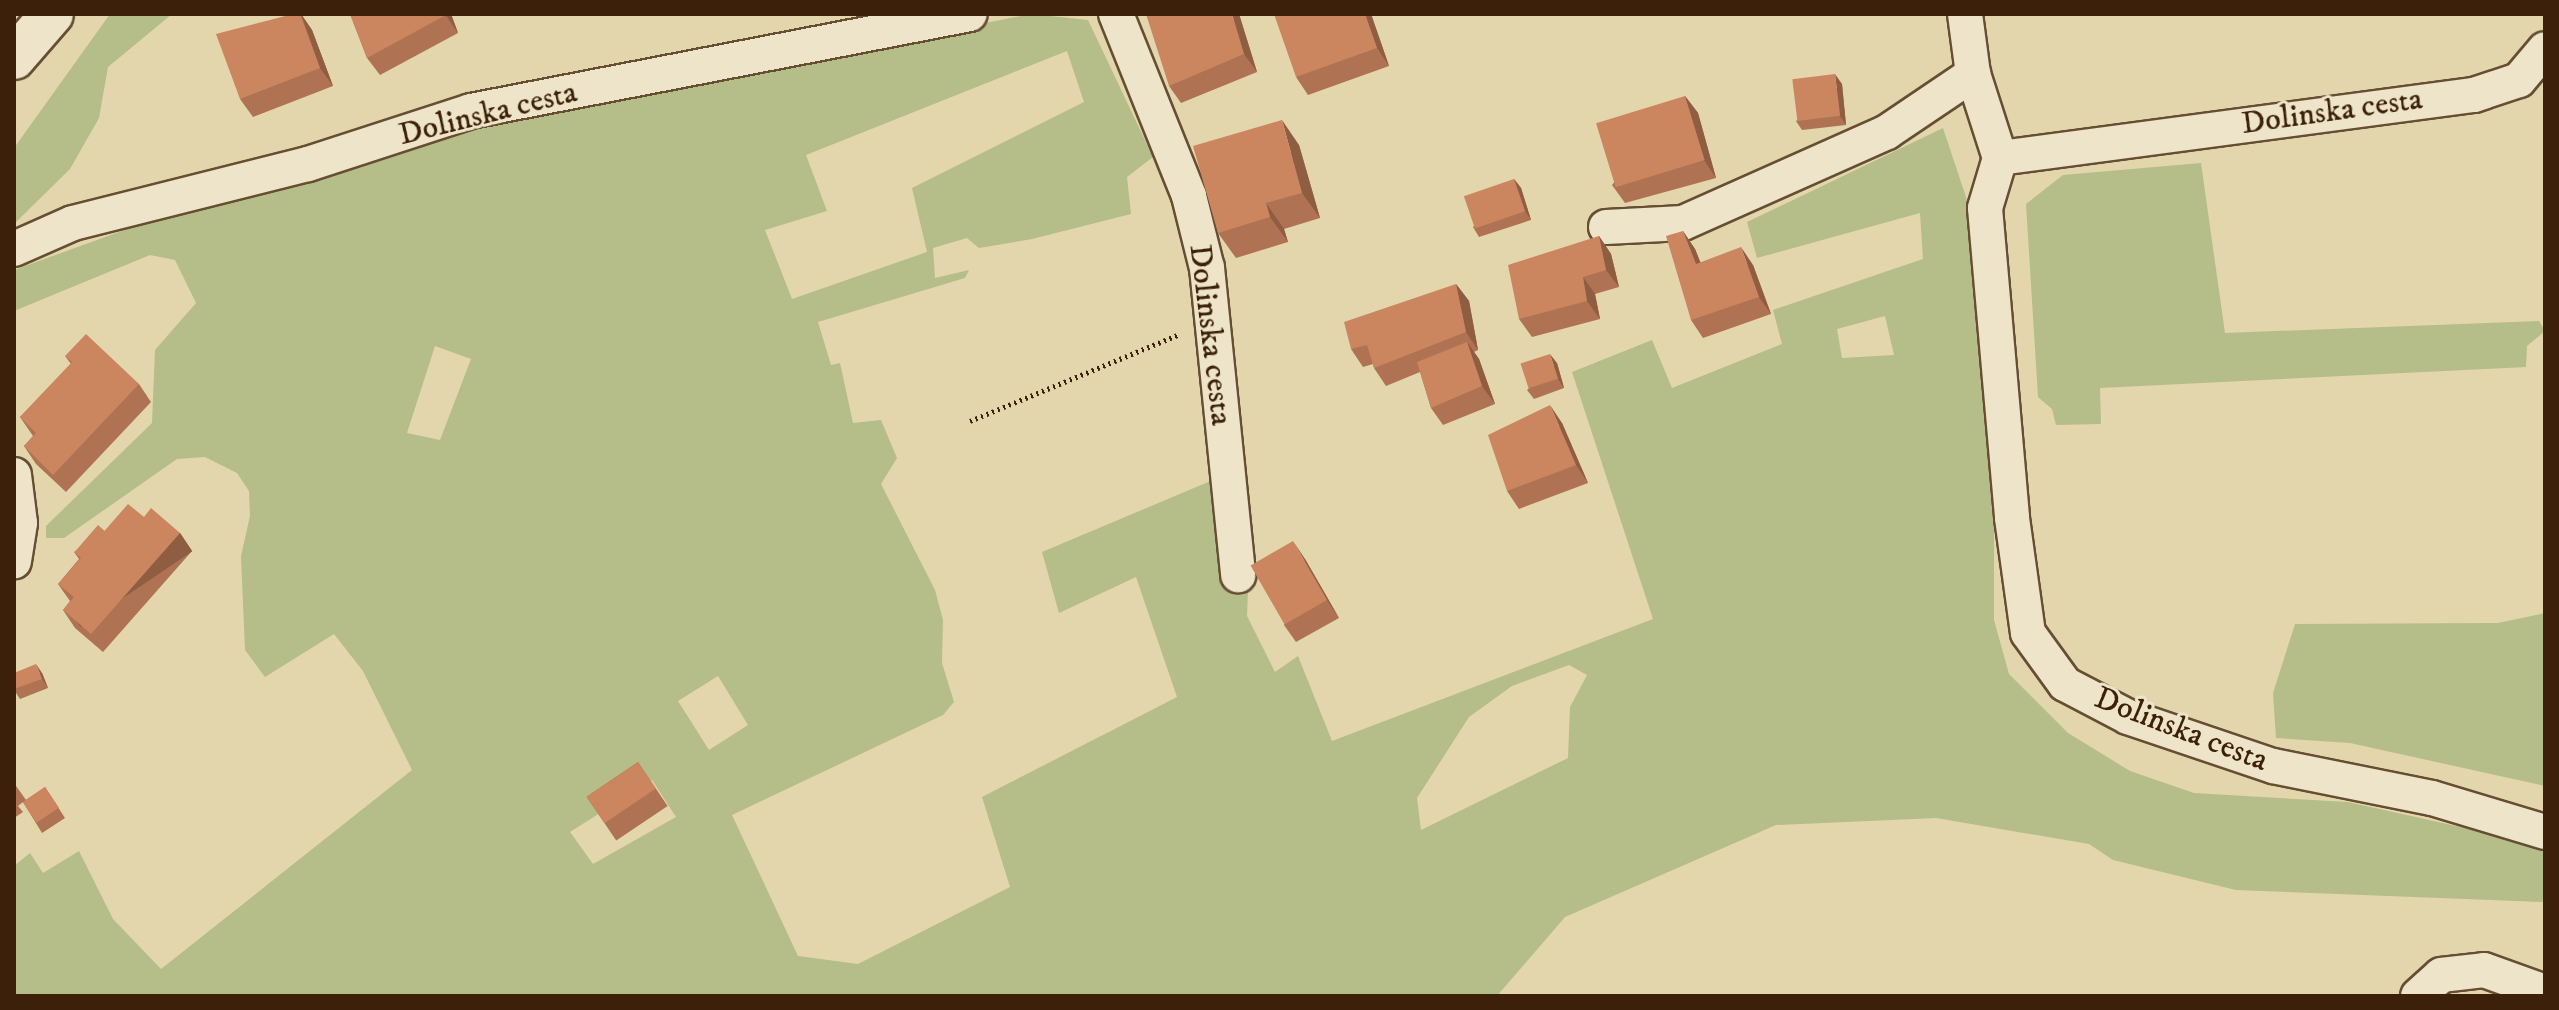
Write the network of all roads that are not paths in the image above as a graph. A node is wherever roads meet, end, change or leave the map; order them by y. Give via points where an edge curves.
1 (52, 14) edge
2 (970, 14) edge
3 (1116, 14) edge
4 (1965, 14) edge
5 (2545, 49) edge
6 (14, 58) edge
7 (1973, 74) junction
8 (2000, 158) junction
9 (1606, 227) dead end
10 (14, 249) edge
11 (14, 475) edge
12 (14, 562) edge
13 (1238, 575) dead end
14 (2545, 832) edge
15 (2545, 992) edge
16 (2418, 996) edge

1 - 6 street
2 - 10 street, Dolinska cesta via 471,111 308,164 73,223
3 - 13 street, Dolinska cesta via 1189,196 1207,268
4 - 7 street
5 - 8 street, Dolinska cesta via 2519,80 2474,95
7 - 8 street
7 - 9 street via 1887,132 1683,223
8 - 14 street, Dolinska cesta via 1985,208 2012,518 2028,633 2065,684 2128,717 2273,766 2432,798
11 - 12 street via 20,523
15 - 16 street via 2484,970 2441,975

